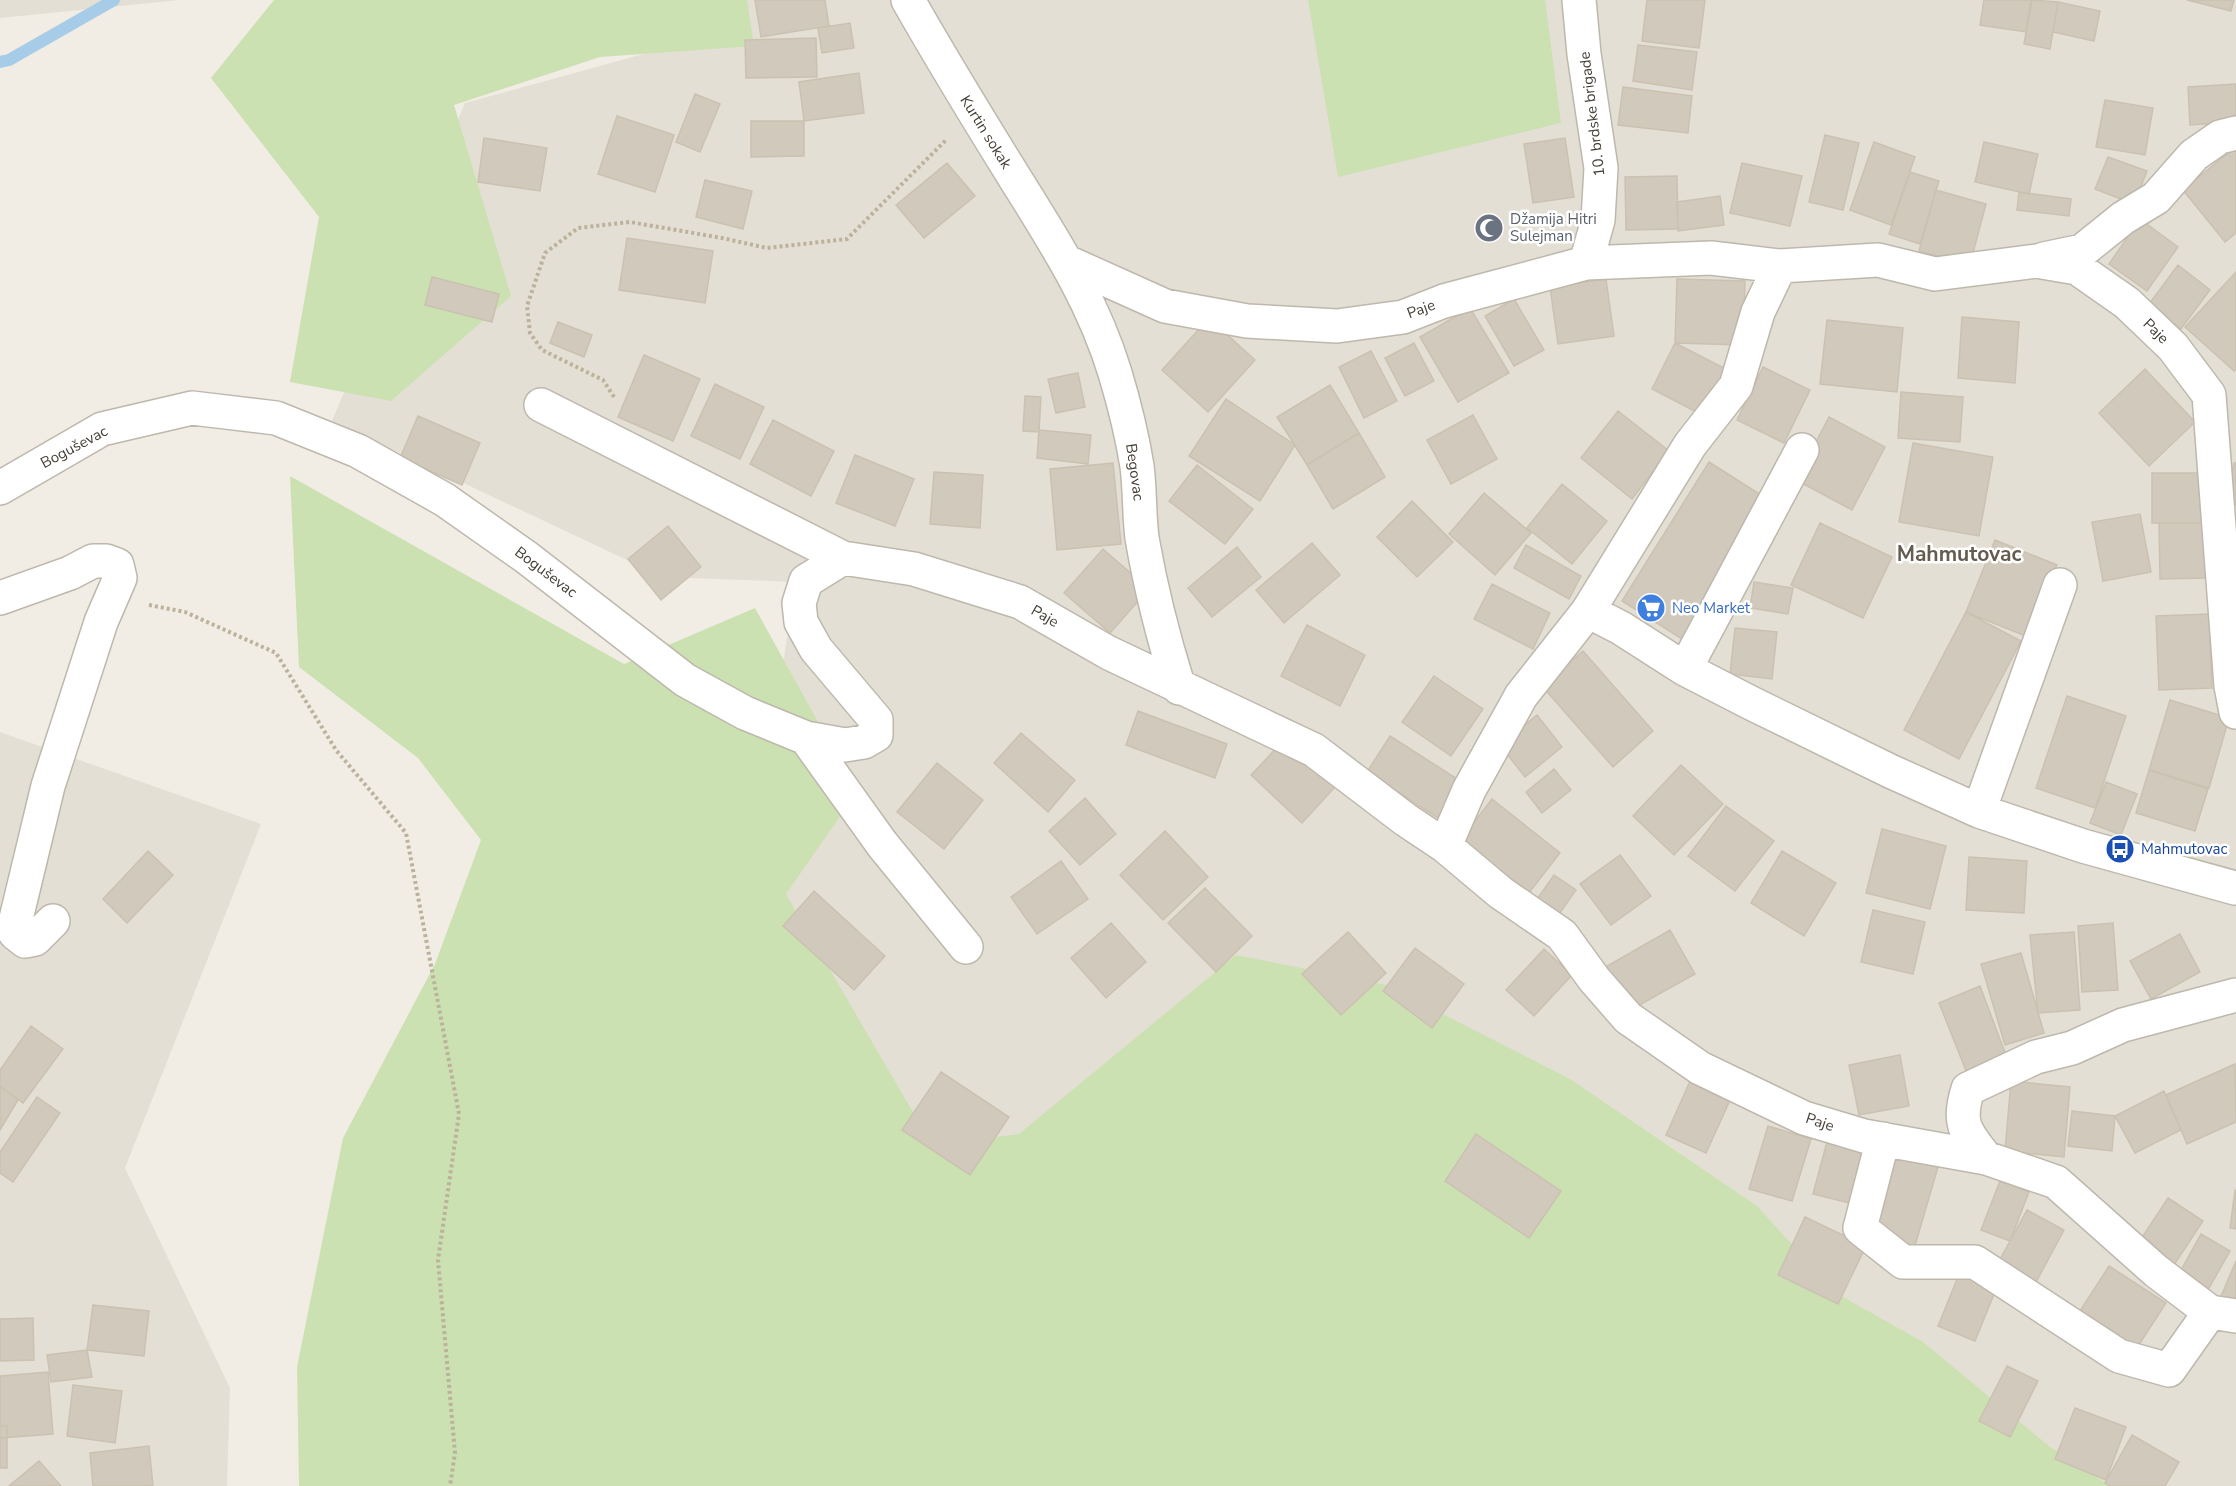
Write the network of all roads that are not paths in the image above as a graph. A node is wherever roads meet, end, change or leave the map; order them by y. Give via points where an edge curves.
1 (908, 0) edge
2 (1579, 0) edge
3 (2236, 133) edge
4 (2036, 261) junction
5 (1067, 262) junction
6 (1586, 263) junction
7 (1780, 266) junction
8 (541, 405) dead end
9 (1802, 450) dead end
10 (0, 488) edge
11 (843, 558) junction
12 (2060, 585) dead end
13 (0, 598) edge
14 (1588, 611) junction
15 (1685, 669) junction
16 (1179, 688) junction
17 (2236, 712) edge
18 (806, 738) junction
19 (1979, 811) junction
20 (1445, 846) junction
21 (2236, 883) edge
22 (53, 921) dead end
23 (966, 947) dead end
24 (2236, 995) edge
25 (1883, 1139) junction
26 (1986, 1158) junction
27 (2223, 1314) edge

1 - 5 street, Kurtin sokak
2 - 6 street, 10. brdske brigade via 1601,168 1598,220
3 - 4 street via 2220,136 2194,154 2156,198 2082,251
4 - 7 street, Paje via 1935,274 1878,260
4 - 17 street, Paje via 2077,268 2127,303 2173,347 2209,395
5 - 6 street, Paje via 1165,306 1247,321 1337,326 1403,317 1444,301
5 - 16 street, Begovac via 1093,312 1118,383 1137,467 1142,536 1159,625
6 - 7 street, Paje via 1710,258
7 - 14 street via 1758,312 1736,386 1690,445
8 - 11 street, Paje
9 - 15 street
10 - 18 street, Boguševac via 102,429 192,408 276,418 358,451 445,500 685,680 745,714
11 - 16 street, Paje via 914,569 1020,602
11 - 18 street, Boguševac via 806,582 798,603 801,622 816,649 876,720 876,735 845,745
12 - 19 street
13 - 22 street via 93,561 117,565 120,578 101,622 48,786 15,933 25,941 35,939
14 - 15 street via 1621,627
14 - 20 street via 1521,696 1468,790
15 - 19 street
16 - 20 street, Paje via 1314,750
18 - 23 street via 882,843
19 - 21 street via 2083,846
20 - 25 street, Paje via 1501,893 1562,935 1628,1018 1700,1068 1804,1118
24 - 26 street via 2123,1025 2072,1048 2036,1057 1968,1089 1961,1109 1968,1136
25 - 26 street, Paje
25 - 27 street via 1860,1228 1903,1262 1975,1262 2119,1356 2169,1370
26 - 27 street, Paje via 2056,1182 2156,1271

